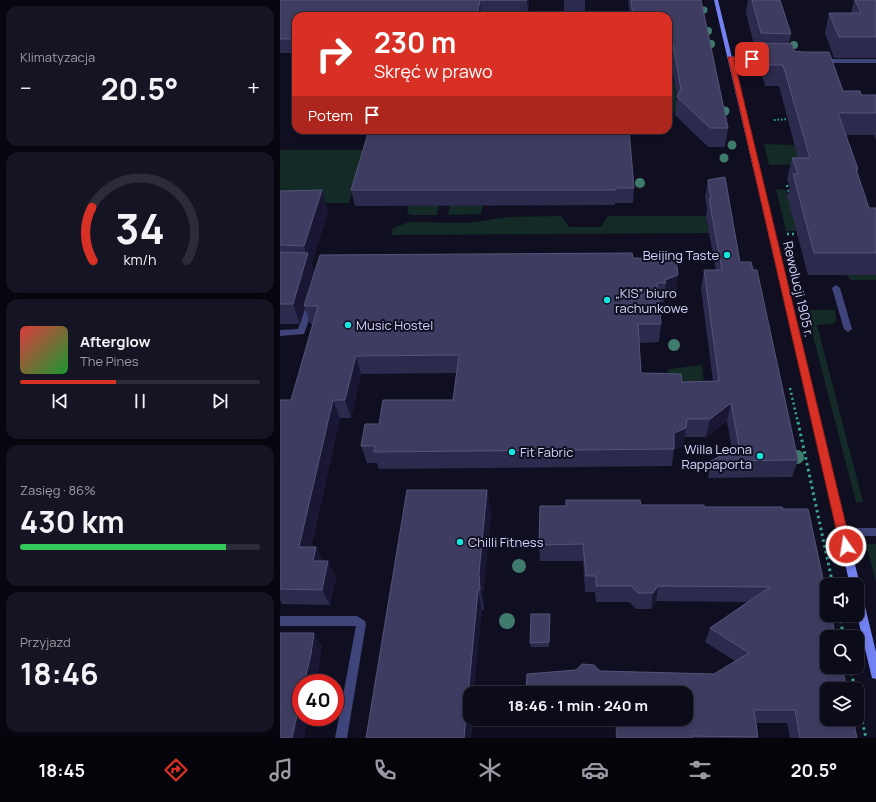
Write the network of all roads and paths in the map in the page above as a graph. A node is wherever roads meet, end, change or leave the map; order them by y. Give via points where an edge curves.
1 (716, 0) edge
2 (731, 58) junction
3 (775, 61) edge
4 (817, 61) edge
5 (876, 61) edge
6 (788, 119) dead end
7 (774, 120) dead end
8 (787, 185) dead end
9 (790, 196) dead end
10 (782, 234) dead end
11 (798, 234) dead end
12 (836, 288) dead end
13 (312, 299) edge
14 (848, 329) dead end
15 (280, 334) edge
16 (842, 532) junction
17 (876, 532) edge
18 (853, 578) edge
19 (280, 621) edge
20 (864, 622) edge
21 (876, 674) edge
22 (863, 726) edge
23 (342, 738) edge
24 (866, 738) edge

1 - 2 street, Rewolucji 1905 r.
2 - 3 lane
2 - 16 street, Rewolucji 1905 r.
4 - 5 lane
6 - 7 path
8 - 9 path
10 - 11 path
12 - 14 lane
13 - 15 lane via 301,332
16 - 17 lane
16 - 18 street, Rewolucji 1905 r.
19 - 23 lane via 357,621 362,624
20 - 21 street
22 - 24 path

